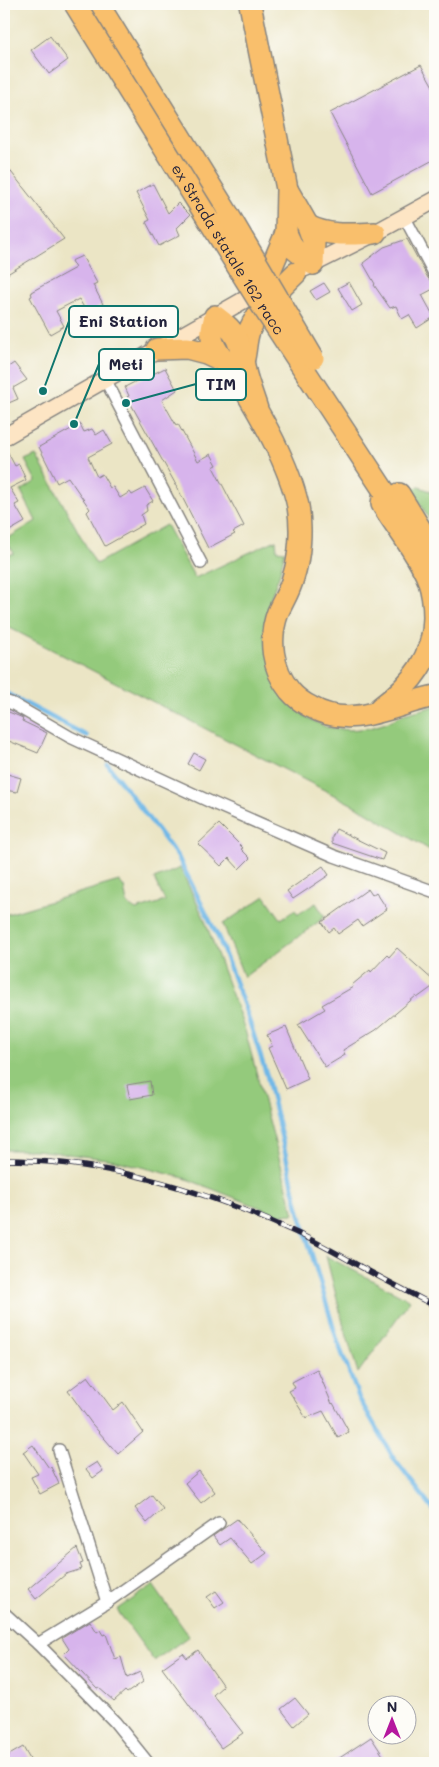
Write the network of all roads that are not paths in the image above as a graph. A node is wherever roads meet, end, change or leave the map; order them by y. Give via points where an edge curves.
1 (75, 4) edge
2 (98, 4) edge
3 (112, 4) edge
4 (250, 4) edge
5 (287, 189) junction
6 (435, 202) edge
7 (228, 214) junction
8 (404, 216) junction
9 (308, 226) junction
10 (286, 233) junction
11 (375, 233) junction
12 (304, 268) junction
13 (435, 276) edge
14 (258, 291) junction
15 (211, 318) junction
16 (157, 349) junction
17 (244, 358) junction
18 (223, 361) junction
19 (105, 379) junction
20 (257, 409) junction
21 (4, 437) edge
22 (388, 496) junction
23 (435, 553) edge
24 (201, 563) dead end
25 (435, 571) edge
26 (435, 696) edge
27 (4, 701) edge
28 (369, 715) junction
29 (435, 892) edge
30 (59, 1450) dead end
31 (219, 1524) dead end
32 (107, 1602) junction
33 (4, 1613) edge
34 (38, 1644) junction
35 (148, 1763) edge

1 - 22 highway, ex Strada statale 162 racc, bridge via 254,292
2 - 7 highway, ex Strada statale 162 racc
3 - 7 highway via 218,187
4 - 5 highway
5 - 9 highway
5 - 10 highway
6 - 8 main road
7 - 22 highway, ex Strada statale 162 racc, bridge
8 - 11 main road
8 - 13 street
9 - 11 highway via 330,234
9 - 12 highway via 314,243
10 - 12 highway
10 - 14 highway
11 - 12 main road
12 - 14 main road
12 - 17 highway via 267,304 249,332
14 - 15 main road
15 - 16 main road
15 - 17 highway via 228,325
15 - 18 highway via 213,342
16 - 18 highway via 188,348
16 - 19 main road
17 - 20 highway
18 - 20 highway
19 - 21 main road
19 - 24 street
20 - 28 highway via 290,478 300,527 294,577 273,629 276,664 290,691 315,710 351,718
22 - 23 highway
22 - 25 highway
22 - 28 highway via 428,579 434,624 427,655 418,671 401,691
26 - 28 highway
27 - 29 street via 70,737 216,804 334,856
30 - 32 street
31 - 32 street
32 - 34 street
33 - 34 street
34 - 35 street via 115,1722

